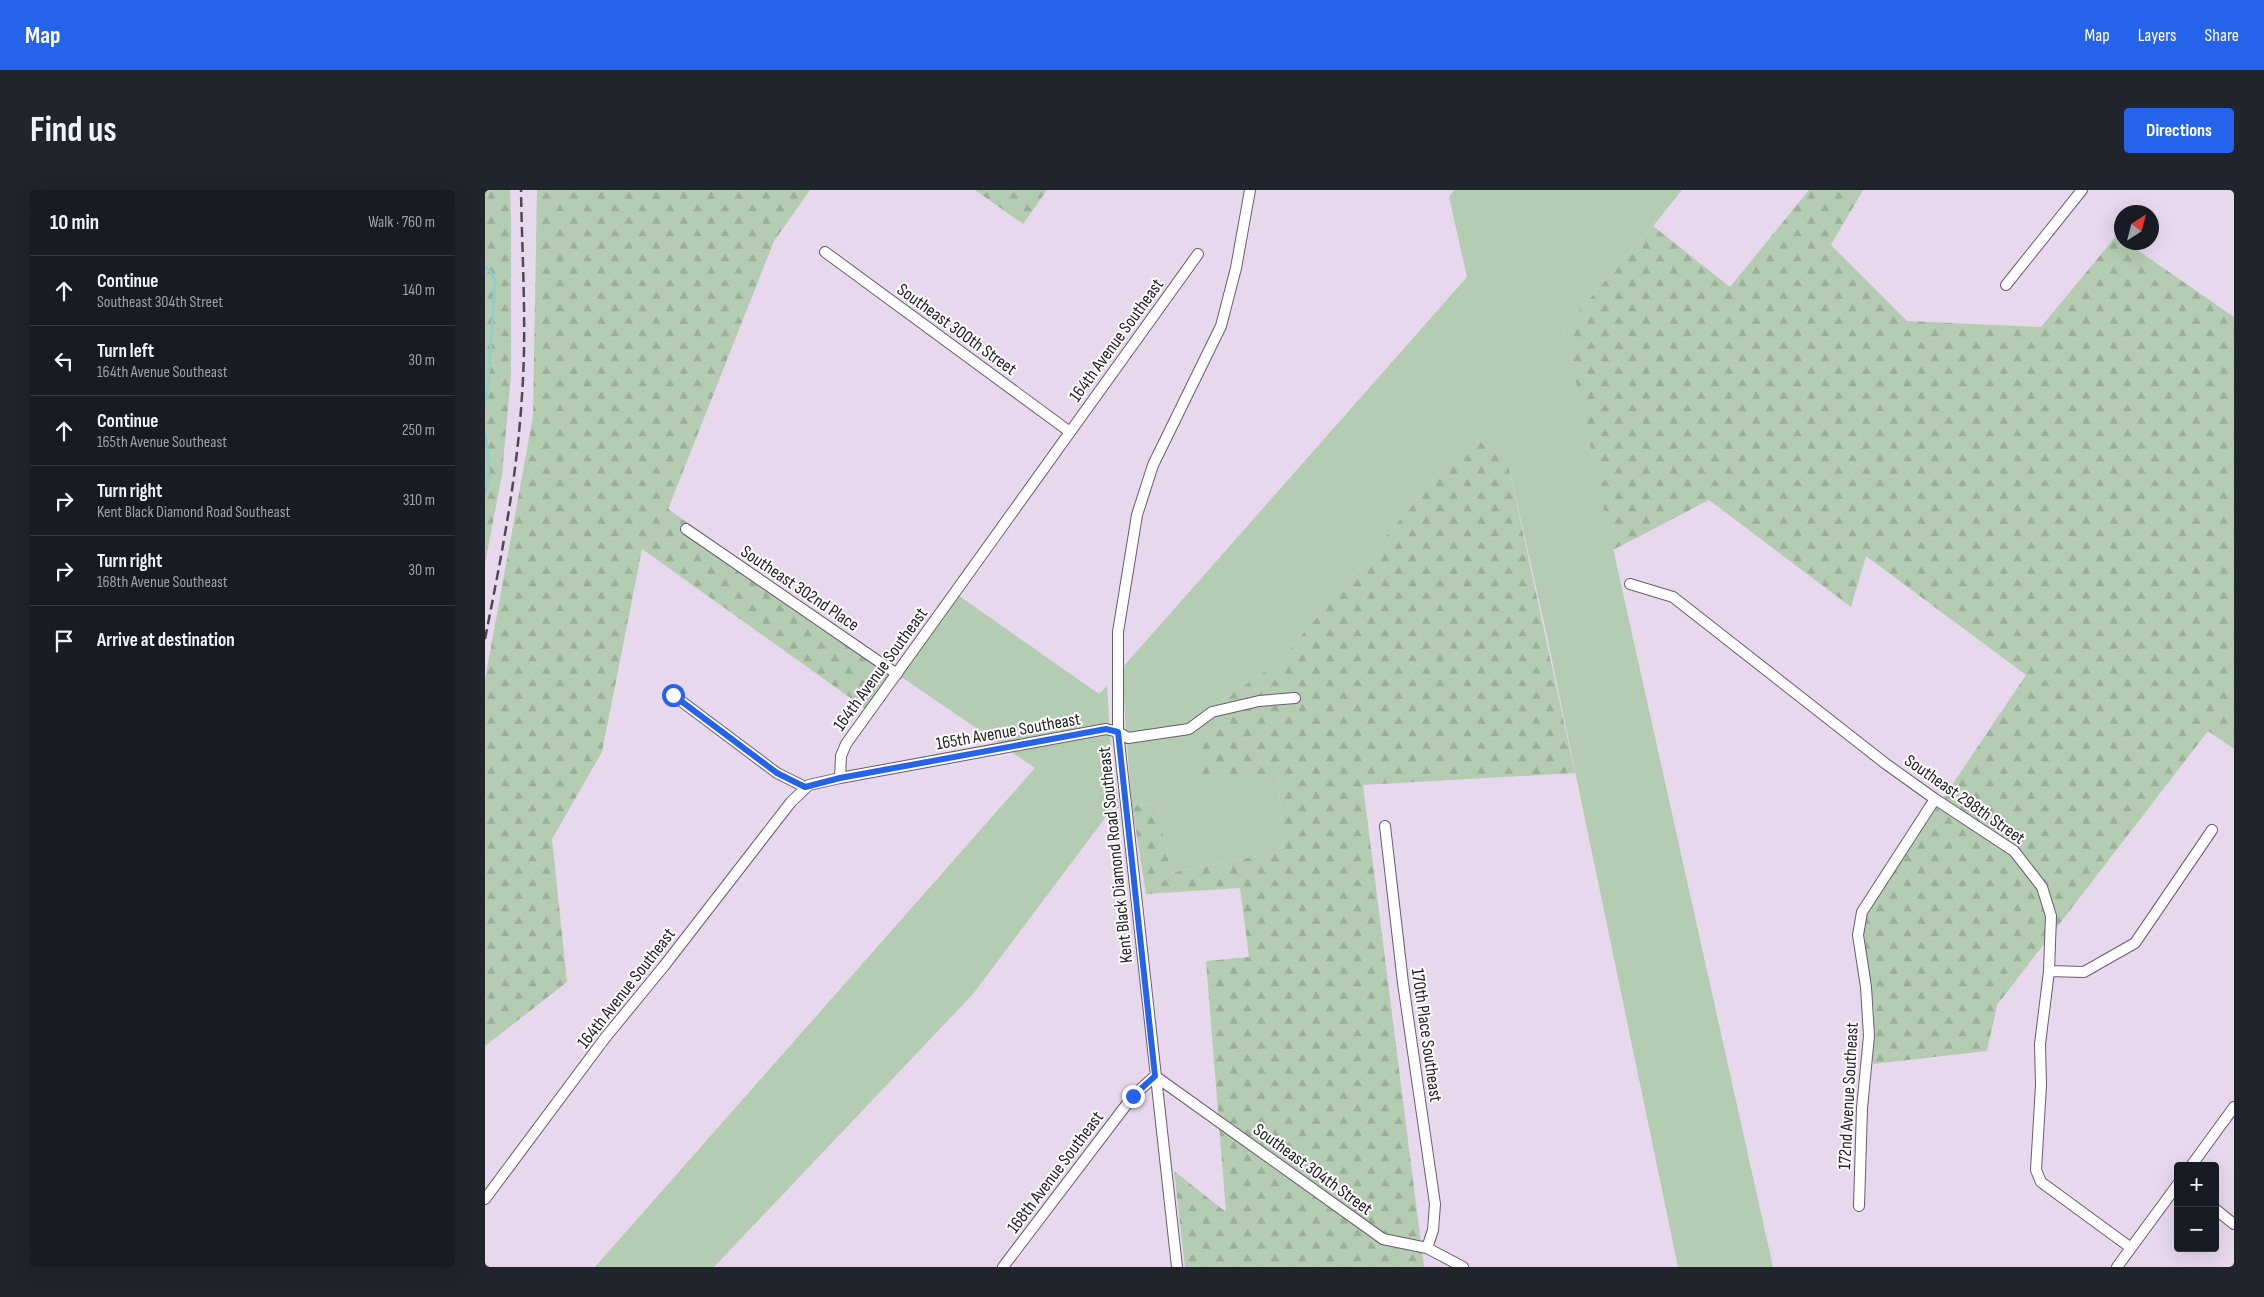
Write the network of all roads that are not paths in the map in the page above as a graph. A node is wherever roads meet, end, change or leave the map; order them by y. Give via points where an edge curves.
1 (1250, 190) edge
2 (2082, 190) edge
3 (825, 252) dead end
4 (1198, 254) dead end
5 (2006, 285) dead end
6 (1070, 432) junction
7 (686, 529) dead end
8 (1630, 584) dead end
9 (897, 674) junction
10 (673, 695) dead end
11 (1295, 698) dead end
12 (1118, 732) junction
13 (840, 778) junction
14 (805, 787) junction
15 (1935, 800) junction
16 (1385, 826) dead end
17 (2212, 830) dead end
18 (2049, 971) junction
19 (1155, 1076) junction
20 (2234, 1107) edge
21 (2194, 1162) edge
22 (2174, 1189) edge
23 (485, 1199) edge
24 (1859, 1206) dead end
25 (2219, 1212) edge
26 (2234, 1224) edge
27 (1427, 1248) junction
28 (2131, 1248) junction
29 (1003, 1267) edge
30 (1177, 1267) edge
31 (1463, 1267) edge
32 (2117, 1267) edge

1 - 12 street, Kent Black Diamond Road Southeast via 1236,268 1221,326 1153,465 1137,515 1118,632
2 - 5 street
3 - 6 street, Southeast 300th Street
4 - 6 street, 164th Avenue Southeast
6 - 9 street, 164th Avenue Southeast
7 - 9 street, Southeast 302nd Place
8 - 15 street, Southeast 298th Street via 1673,597
9 - 13 street, 164th Avenue Southeast via 846,744 841,756
10 - 14 street via 777,773
11 - 12 street, 165th Avenue Southeast via 1259,700 1212,712 1189,729 1128,738
12 - 13 street, 165th Avenue Southeast via 1106,729
12 - 19 street, Kent Black Diamond Road Southeast
13 - 14 street
14 - 23 street, 164th Avenue Southeast via 605,1038
15 - 18 street, Southeast 298th Street via 2014,851 2042,886 2051,916
15 - 24 street, 172nd Avenue Southeast via 1862,912 1858,935 1869,1036 1862,1108
16 - 27 street, 170th Place Southeast via 1403,983 1435,1204 1433,1230
17 - 18 street via 2135,944 2084,972
18 - 28 street, Southeast 298th Street via 2040,1044 2036,1170 2041,1182
19 - 27 street, Southeast 304th Street via 1383,1239
19 - 29 street, 168th Avenue Southeast via 1133,1096
19 - 30 street, Kent Black Diamond Road Southeast
20 - 21 street
22 - 28 street
25 - 26 street
27 - 31 street, Southeast 304th Street
28 - 32 street

